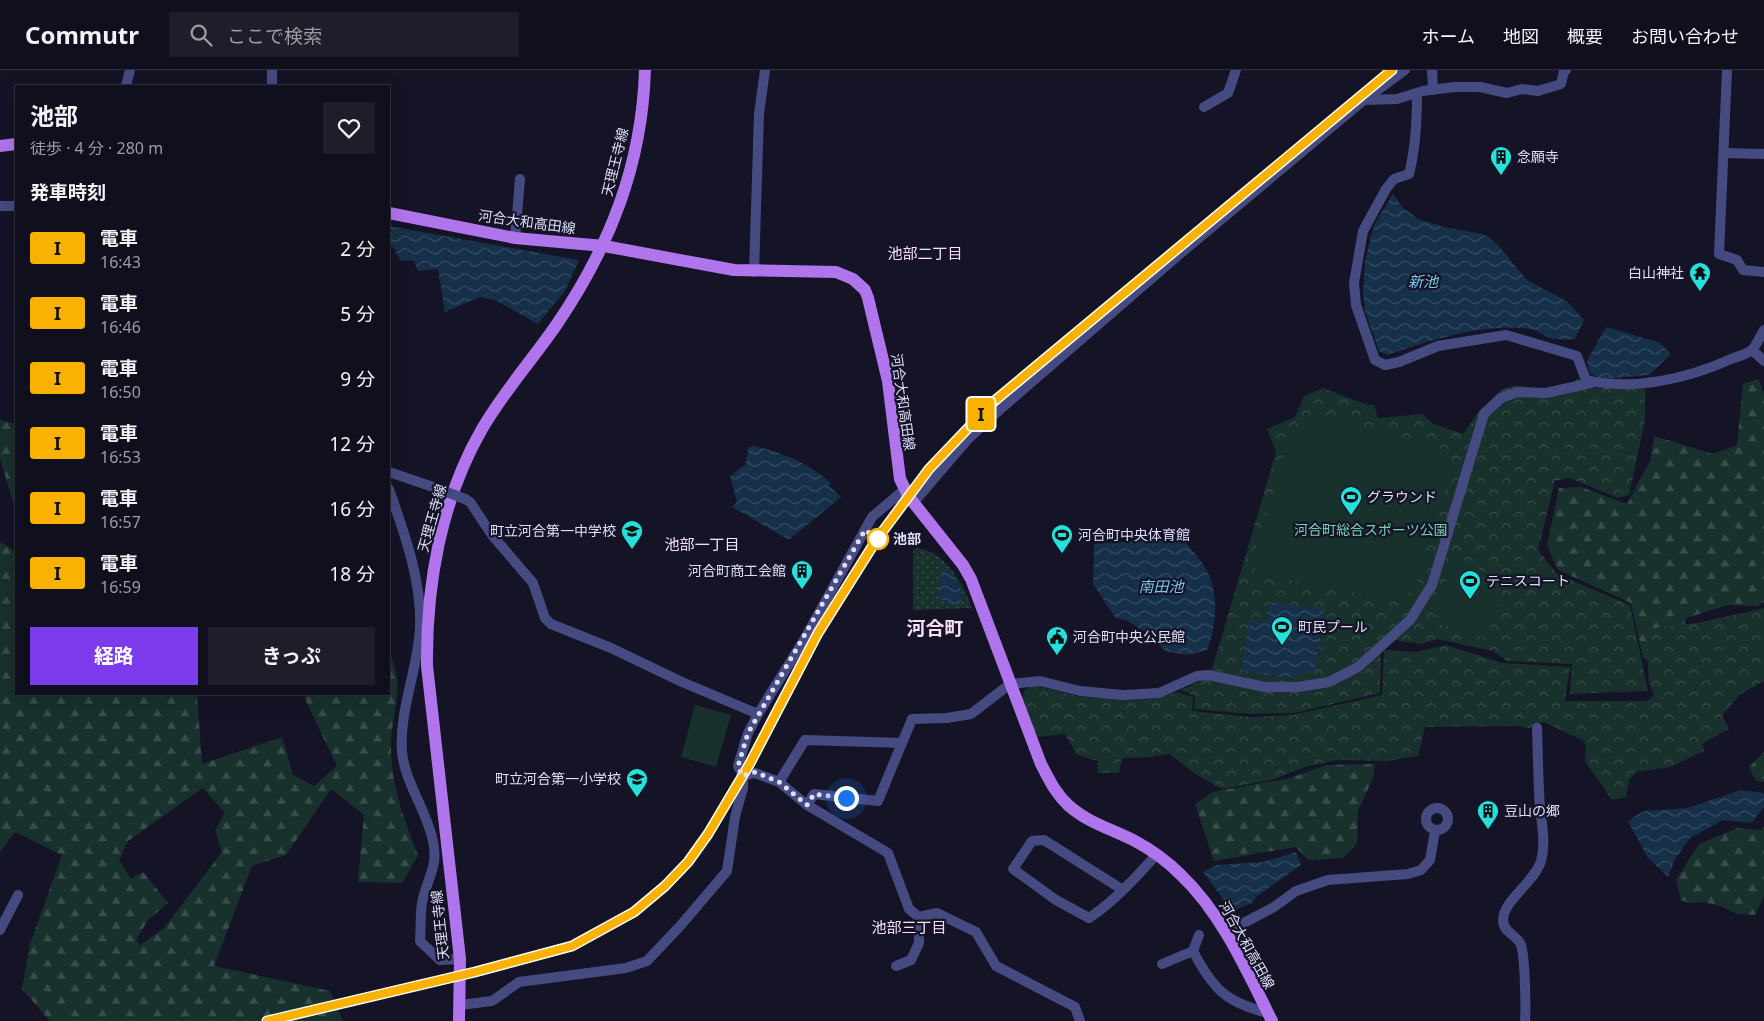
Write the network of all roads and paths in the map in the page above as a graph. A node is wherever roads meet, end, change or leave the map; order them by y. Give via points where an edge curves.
1 (130, 70) edge
2 (272, 70) edge
3 (644, 70) edge
4 (765, 70) edge
5 (1236, 70) edge
6 (1405, 70) edge
7 (1432, 70) edge
8 (1566, 70) edge
9 (1727, 70) edge
10 (126, 85) edge
11 (272, 85) edge
12 (1433, 90) junction
13 (1417, 93) junction
14 (1364, 100) junction
15 (1204, 107) dead end
16 (15, 144) edge
17 (0, 146) edge
18 (1724, 154) junction
19 (1764, 154) edge
20 (520, 179) dead end
21 (0, 206) edge
22 (15, 206) edge
23 (390, 213) edge
24 (515, 238) junction
25 (604, 246) junction
26 (754, 272) junction
27 (1764, 272) edge
28 (1764, 330) edge
29 (1752, 350) junction
30 (1764, 361) edge
31 (1595, 382) junction
32 (390, 472) edge
33 (905, 489) junction
34 (390, 491) edge
35 (914, 502) junction
36 (1010, 684) junction
37 (758, 714) junction
38 (1537, 728) dead end
39 (902, 743) junction
40 (742, 776) junction
41 (779, 782) junction
42 (807, 805) junction
43 (1435, 831) dead end
44 (1157, 854) junction
45 (1123, 890) junction
46 (18, 896) dead end
47 (919, 917) junction
48 (0, 930) edge
49 (1225, 933) junction
50 (1199, 935) dead end
51 (1193, 951) junction
52 (460, 959) junction
53 (1162, 964) dead end
54 (896, 966) dead end
55 (460, 1005) junction
56 (1270, 1017) edge
57 (459, 1021) edge
58 (1080, 1021) edge
59 (1525, 1021) edge

1 - 10 street
2 - 11 street
3 - 25 main road, 天理王寺線 via 644,93 632,163
4 - 26 street via 759,114
5 - 15 street via 1228,93
6 - 14 street
7 - 12 street
8 - 12 street via 1562,84 1538,90 1522,89 1507,93 1480,87
9 - 18 street
12 - 13 street
13 - 14 street via 1397,99
13 - 31 street via 1414,156 1409,174 1394,180 1386,189 1363,231 1354,283 1356,305 1375,360 1385,365 1438,346 1506,335 1577,356 1586,380
14 - 35 street via 996,413 968,439
16 - 17 main road
18 - 19 street
18 - 27 street via 1719,254 1737,260 1744,270
20 - 24 street
21 - 22 street
23 - 24 main road, 河合大和高田線
24 - 25 main road, 河合大和高田線
25 - 26 main road, 河合大和高田線
25 - 52 main road, 天理王寺線 via 556,325 481,430 447,512 437,551 426,630 427,666
26 - 33 main road, 河合大和高田線 via 836,272 853,279 865,290 886,374 897,469
28 - 29 street
29 - 30 street
29 - 31 street via 1679,378 1633,384
31 - 36 street via 1546,393 1517,392 1501,398 1484,414 1432,585 1410,620 1358,667 1329,682 1298,687 1265,687 1208,675 1197,676 1159,693 1123,696 1080,691 1040,681
32 - 37 street, bridge via 470,502 492,535 533,583 544,618 551,624
33 - 35 main road, 河合大和高田線
33 - 37 street via 872,517 804,640
34 - 52 street via 415,576 420,615 402,751 432,838 436,863 422,904 420,941 440,960
35 - 36 main road, 河合大和高田線 via 971,579
36 - 39 street via 971,714 912,719
36 - 44 main road, 河合大和高田線 via 1041,764 1058,793 1084,818
37 - 40 street via 748,733 738,766
38 - 59 street via 1540,810 1544,831 1541,860 1536,873 1508,906 1503,919 1504,929 1520,945 1526,998
39 - 41 street via 805,740
39 - 42 street via 878,801 814,794
40 - 41 street via 755,772
40 - 55 street via 743,788 727,871 647,961 626,968 519,982 492,1001
41 - 42 street
42 - 47 street via 888,853 909,909
43 - 49 street via 1430,860 1422,870 1328,880 1296,891 1274,907
44 - 45 street
44 - 49 main road, 河合大和高田線 via 1199,894
45 - 45 street via 1044,840 1032,842 1013,869 1056,900 1089,918
46 - 48 street
47 - 54 street via 919,943 911,960
47 - 58 street via 937,913 976,932 996,966 1076,1007
49 - 56 main road, 河合大和高田線
50 - 51 street
51 - 53 street
51 - 56 street via 1206,976 1224,996
52 - 55 main road, 天理王寺線
55 - 57 main road, 天理王寺線

